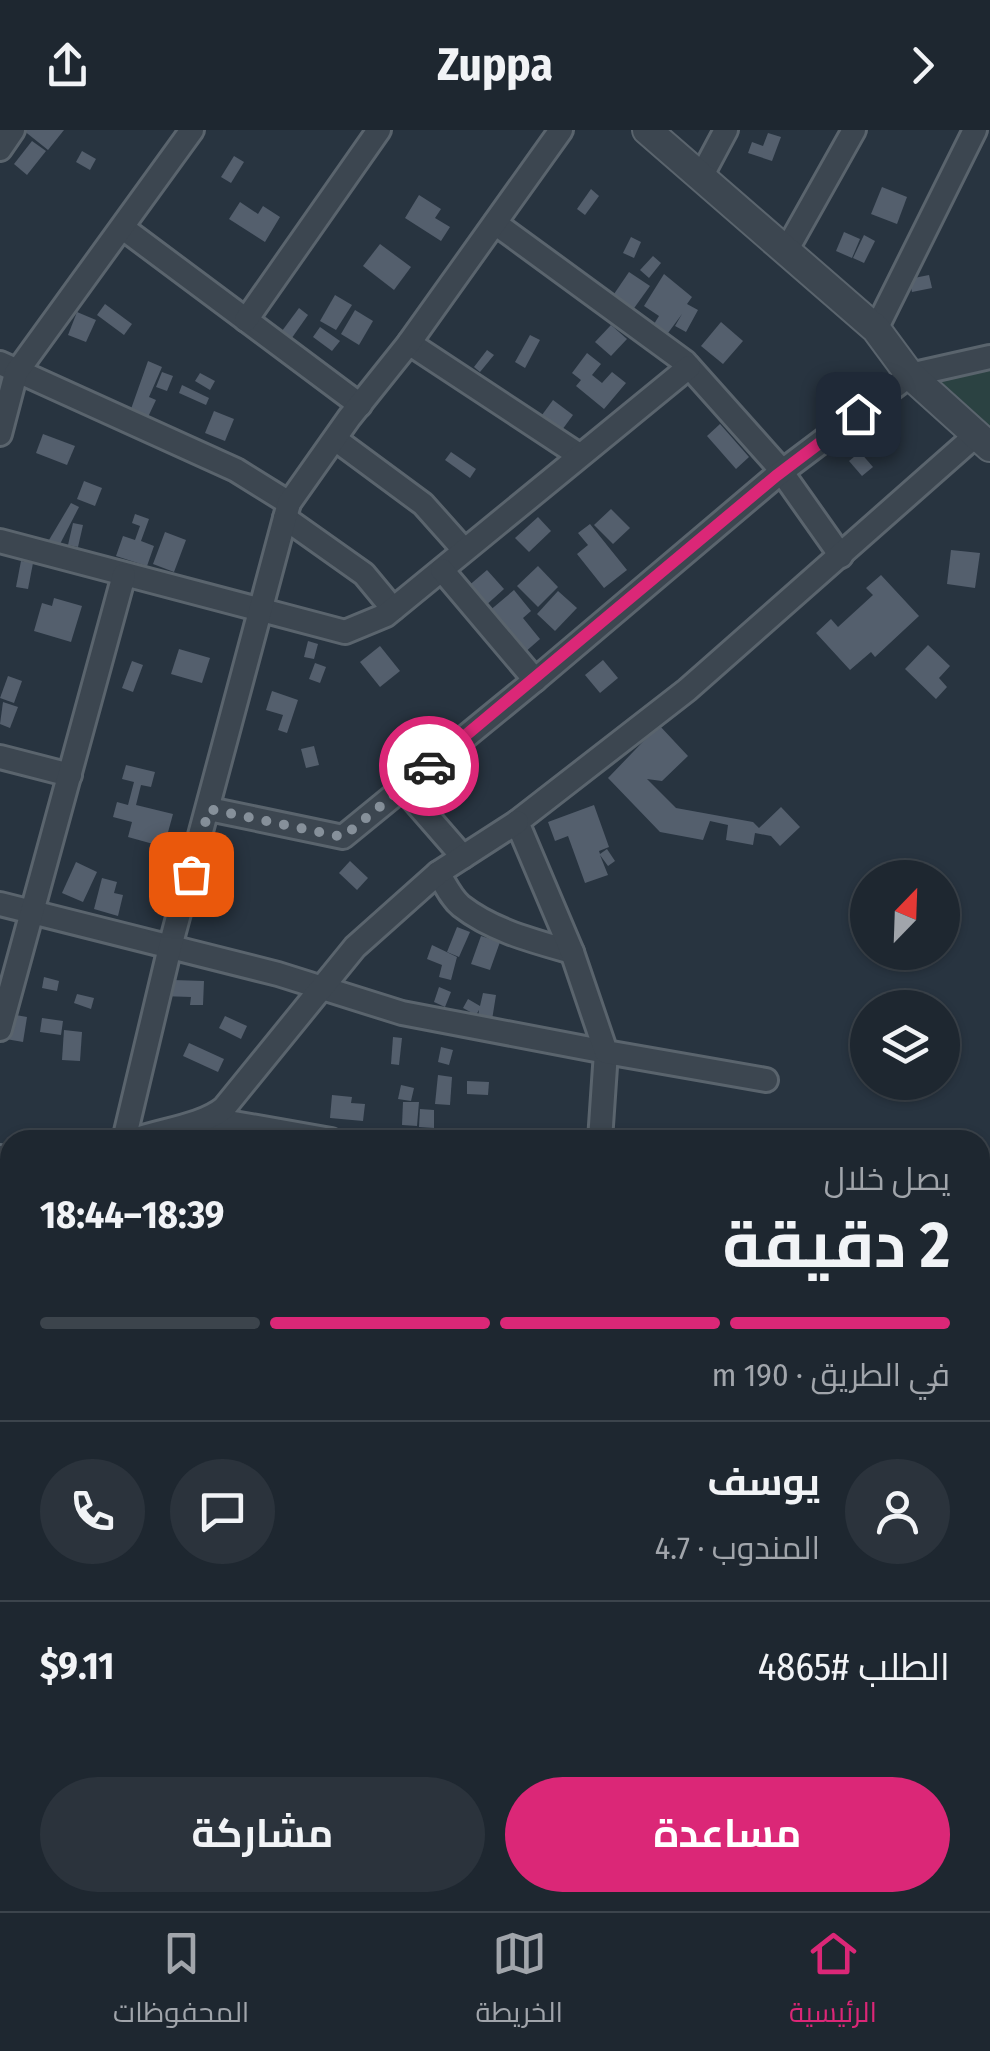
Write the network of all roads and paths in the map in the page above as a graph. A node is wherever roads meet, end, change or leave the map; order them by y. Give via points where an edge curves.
1 (13, 130) edge
2 (192, 130) edge
3 (379, 130) edge
4 (561, 130) edge
5 (647, 130) edge
6 (726, 130) edge
7 (854, 130) edge
8 (975, 130) edge
9 (0, 149) edge
10 (702, 175) junction
11 (494, 222) junction
12 (123, 228) junction
13 (786, 251) junction
14 (246, 320) junction
15 (876, 329) junction
16 (409, 342) junction
17 (990, 357) edge
18 (689, 366) junction
19 (8, 368) edge
20 (910, 375) junction
21 (360, 404) junction
22 (0, 434) edge
23 (336, 439) junction
24 (983, 441) edge
25 (579, 455) junction
26 (781, 472) junction
27 (287, 510) junction
28 (0, 542) edge
29 (464, 550) junction
30 (841, 556) junction
31 (442, 570) junction
32 (124, 575) junction
33 (393, 610) junction
34 (260, 611) junction
35 (535, 680) junction
36 (0, 757) edge
37 (70, 775) junction
38 (402, 788) junction
39 (209, 809) junction
40 (517, 822) junction
41 (462, 857) junction
42 (438, 873) junction
43 (0, 904) edge
44 (32, 912) junction
45 (170, 946) junction
46 (572, 952) junction
47 (320, 986) junction
48 (0, 1029) edge
49 (606, 1052) junction
50 (766, 1080) dead end
51 (211, 1119) junction
52 (126, 1130) edge
53 (162, 1130) edge
54 (274, 1130) edge
55 (601, 1130) edge

1 - 9 street
2 - 12 street
3 - 14 street
4 - 11 street
5 - 10 street
6 - 10 street
7 - 13 street
8 - 15 street
10 - 13 street
11 - 16 street
11 - 18 street
12 - 14 street
12 - 19 street
13 - 15 street
14 - 21 street
15 - 20 street
16 - 21 street
16 - 25 street
17 - 20 street
18 - 25 street
18 - 26 street
19 - 22 street
19 - 27 street via 236,470
20 - 24 street
20 - 26 street
21 - 23 street
23 - 27 street
23 - 29 street via 423,504
24 - 30 street
25 - 29 street
26 - 30 street
26 - 35 street
27 - 33 street via 364,574
27 - 34 street
28 - 32 street
29 - 31 street
30 - 40 street via 686,690
31 - 33 street
31 - 35 street
32 - 34 street
32 - 37 street
33 - 34 street via 345,632
34 - 39 street
35 - 38 street
36 - 37 street
37 - 44 street
38 - 39 street via 343,837
38 - 41 street
39 - 45 street
40 - 41 street
40 - 46 street
41 - 42 street
42 - 46 street via 459,904 492,925
42 - 47 street
43 - 44 street
44 - 45 street
44 - 48 street
45 - 47 street
45 - 52 street
46 - 49 street
47 - 49 street via 402,1013
47 - 51 street via 256,1073
49 - 50 street
49 - 55 street
51 - 53 street
51 - 54 street

